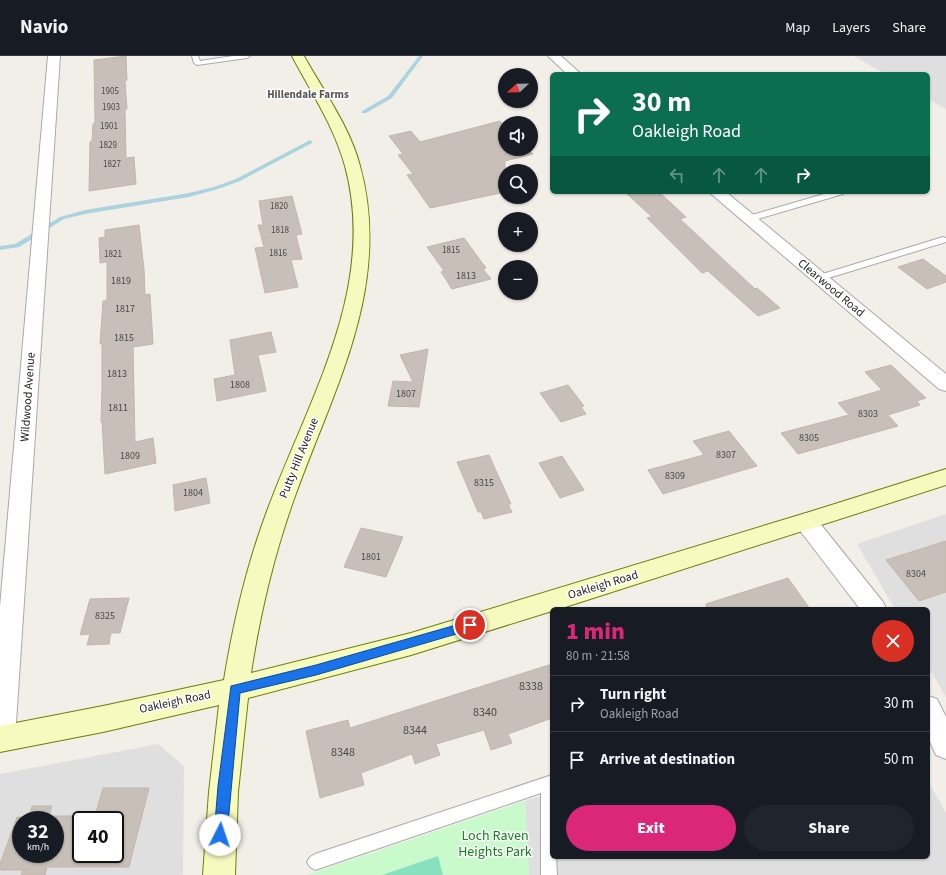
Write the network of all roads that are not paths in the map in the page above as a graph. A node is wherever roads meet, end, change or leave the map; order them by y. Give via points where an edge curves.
1 (54, 56) edge
2 (194, 56) edge
3 (247, 56) edge
4 (298, 56) edge
5 (554, 56) edge
6 (574, 72) edge
7 (719, 194) edge
8 (833, 194) edge
9 (748, 219) junction
10 (943, 240) dead end
11 (819, 278) junction
12 (946, 384) edge
13 (946, 477) edge
14 (806, 522) junction
15 (872, 607) edge
16 (235, 690) junction
17 (930, 712) edge
18 (1, 739) edge
19 (946, 746) edge
20 (550, 783) edge
21 (315, 862) dead end
22 (219, 875) edge
23 (549, 875) edge

1 - 18 street, Wildwood Avenue
2 - 3 lane via 197,63
4 - 16 street, Putty Hill Avenue via 340,137 352,166 361,218 360,266 353,313 338,364 280,504 267,546
5 - 6 street
7 - 9 street, Clearwood Road
8 - 9 lane
9 - 11 street, Clearwood Road
10 - 11 lane
11 - 12 street, Clearwood Road
13 - 14 street, Oakleigh Road
14 - 15 street
14 - 16 street, Oakleigh Road via 410,644
16 - 18 street, Oakleigh Road
16 - 22 street, Putty Hill Avenue via 224,786
17 - 19 street
20 - 21 lane
20 - 23 lane

